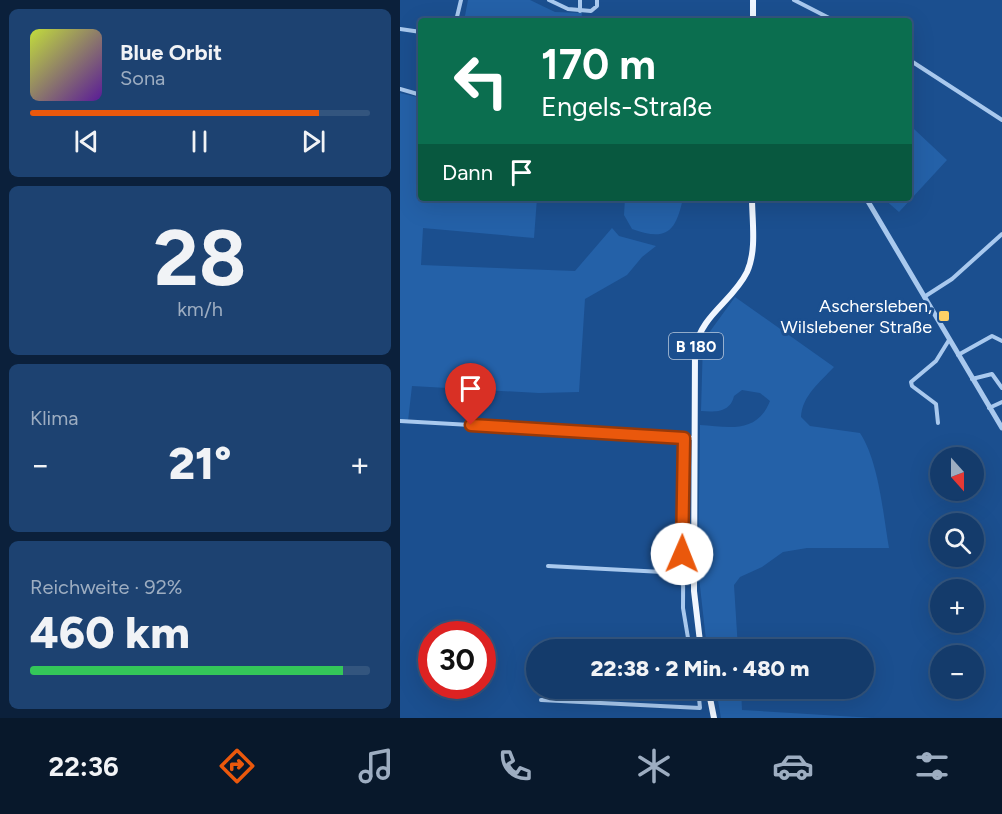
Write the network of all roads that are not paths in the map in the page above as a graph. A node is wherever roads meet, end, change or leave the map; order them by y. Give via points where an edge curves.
1 (461, 0) edge
2 (549, 0) edge
3 (580, 0) edge
4 (597, 0) edge
5 (753, 0) edge
6 (794, 0) edge
7 (580, 11) junction
8 (457, 18) edge
9 (753, 18) edge
10 (829, 18) edge
11 (400, 29) edge
12 (418, 32) edge
13 (912, 61) edge
14 (400, 89) edge
15 (418, 94) edge
16 (1002, 120) edge
17 (752, 201) edge
18 (868, 201) edge
19 (1002, 234) edge
20 (924, 297) junction
21 (949, 340) junction
22 (1002, 341) edge
23 (958, 355) junction
24 (972, 379) junction
25 (1002, 388) edge
26 (1002, 402) edge
27 (990, 409) junction
28 (400, 421) edge
29 (938, 423) dead end
30 (1002, 428) edge
31 (684, 438) junction
32 (694, 438) junction
33 (548, 566) dead end
34 (682, 573) junction
35 (688, 639) edge
36 (700, 639) edge
37 (699, 699) edge
38 (710, 699) edge
39 (541, 700) dead end
40 (714, 718) edge

1 - 8 street
2 - 7 street
3 - 7 street
4 - 7 street via 591,11
5 - 9 main road
6 - 10 street
11 - 12 street
13 - 16 street
14 - 15 street
17 - 32 main road, B 180 via 749,266 741,282 705,323 697,341
18 - 20 street
19 - 20 street via 948,283
20 - 21 street
21 - 23 street
21 - 29 street via 936,361 911,382 936,404
22 - 23 street via 992,336
23 - 24 street
24 - 25 street via 992,374
24 - 27 street
26 - 27 street
27 - 30 street
28 - 31 street
31 - 32 street
31 - 34 street
32 - 36 main road, B 180 via 694,591
33 - 34 street
34 - 35 street
37 - 39 street via 700,708
38 - 40 main road

